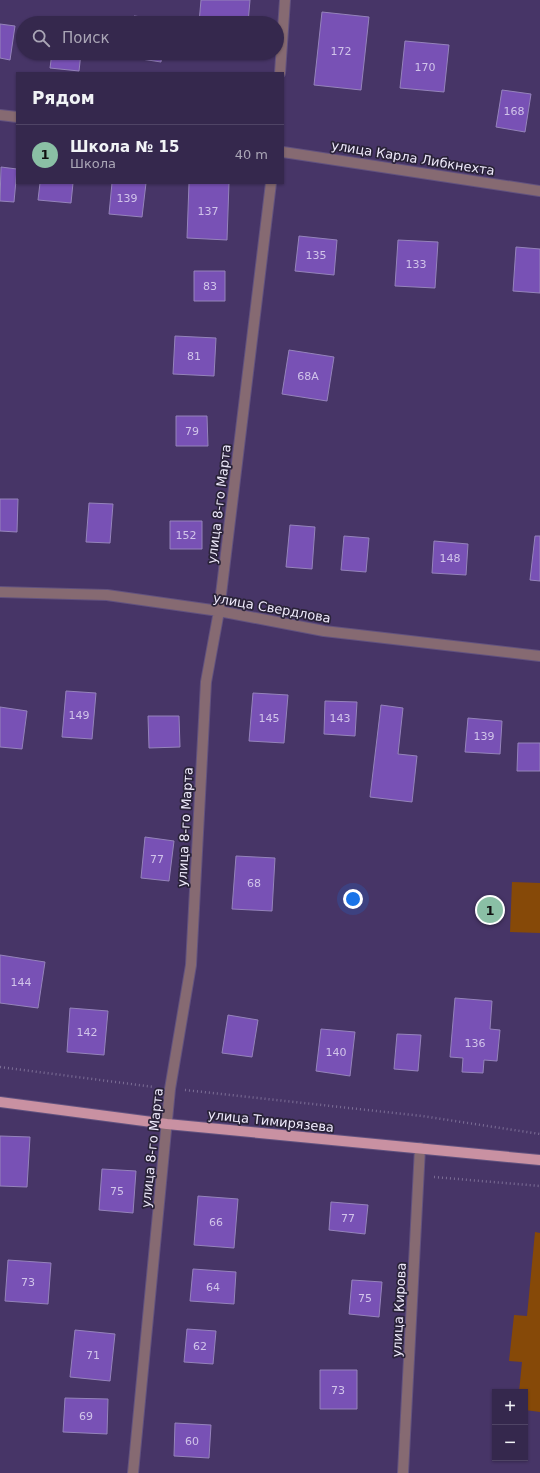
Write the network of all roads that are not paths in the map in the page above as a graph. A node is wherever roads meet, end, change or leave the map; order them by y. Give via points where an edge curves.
1 (286, 0) edge
2 (284, 24) edge
3 (281, 60) edge
4 (280, 72) edge
5 (0, 115) edge
6 (16, 117) edge
7 (284, 152) edge
8 (271, 184) edge
9 (540, 191) edge
10 (0, 592) edge
11 (220, 611) junction
12 (540, 656) edge
13 (0, 1102) edge
14 (167, 1124) junction
15 (420, 1148) junction
16 (540, 1160) edge
17 (133, 1473) edge
18 (403, 1473) edge

1 - 2 street
3 - 4 street
5 - 6 street
7 - 9 street, улица Карла Либкнехта
8 - 11 street, улица 8-го Марта
10 - 11 street, улица Свердлова via 107,595
11 - 12 street, улица Свердлова via 324,631
11 - 14 street, улица 8-го Марта via 206,682 191,965 170,1089
13 - 14 main road, улица Тимирязева
14 - 15 main road, улица Тимирязева
14 - 17 street, улица 8-го Марта
15 - 16 main road, улица Тимирязева
15 - 18 street, улица Кирова

